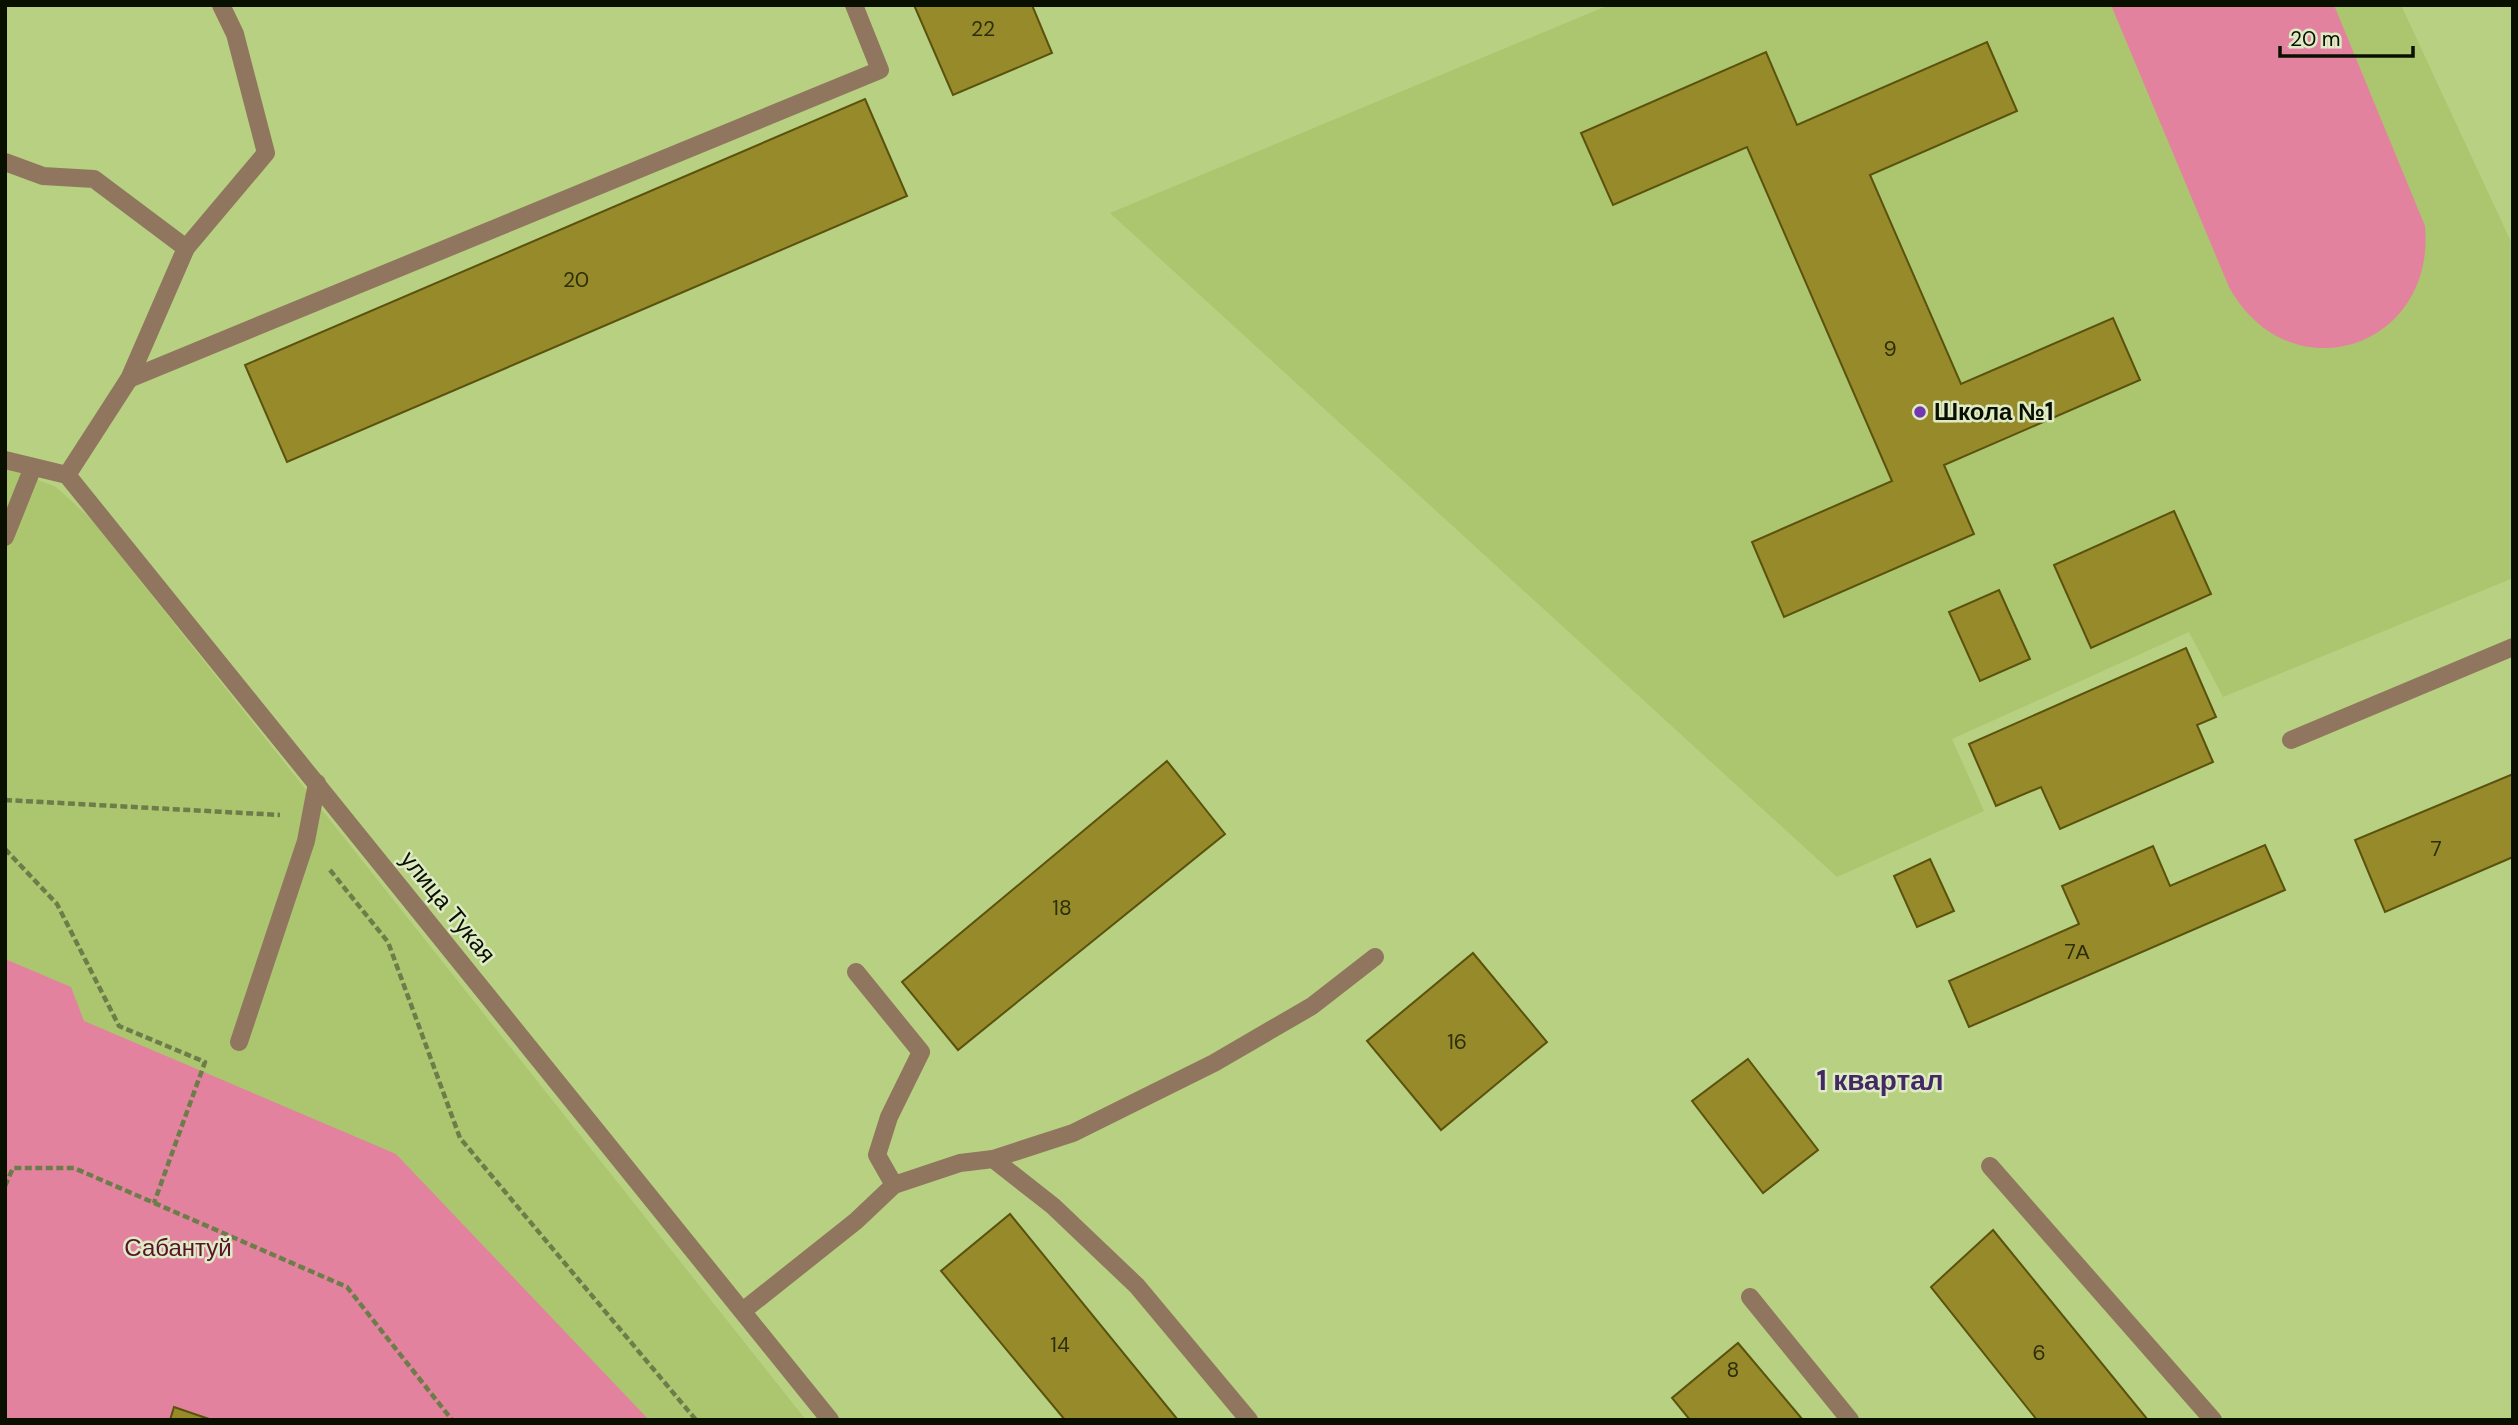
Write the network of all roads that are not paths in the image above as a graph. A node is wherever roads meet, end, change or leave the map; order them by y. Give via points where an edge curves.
1 (221, 5) edge
2 (854, 5) edge
3 (5, 162) edge
4 (187, 248) junction
5 (129, 379) junction
6 (5, 460) edge
7 (33, 467) junction
8 (67, 475) junction
9 (5, 537) edge
10 (2513, 647) edge
11 (2291, 740) dead end
12 (317, 783) junction
13 (1375, 957) dead end
14 (856, 972) dead end
15 (239, 1042) dead end
16 (993, 1159) junction
17 (1990, 1166) dead end
18 (894, 1185) junction
19 (1750, 1297) dead end
20 (744, 1310) junction
21 (830, 1420) edge
22 (1249, 1420) edge
23 (1850, 1420) edge
24 (2213, 1420) edge

1 - 4 street via 235,34 266,153
2 - 5 street via 880,70
3 - 4 street via 43,176 94,179
4 - 5 street
5 - 8 street
6 - 7 street
7 - 8 street
7 - 9 street
8 - 12 street, улица Тукая
10 - 11 street
12 - 15 street via 306,841
12 - 20 street, улица Тукая
13 - 16 street via 1311,1006 1214,1063 1073,1133
14 - 18 street via 921,1052 889,1117 877,1155
16 - 18 street via 960,1163
16 - 22 street via 1053,1206 1137,1286
17 - 24 street
18 - 20 street
19 - 23 street
20 - 21 street, улица Тукая

